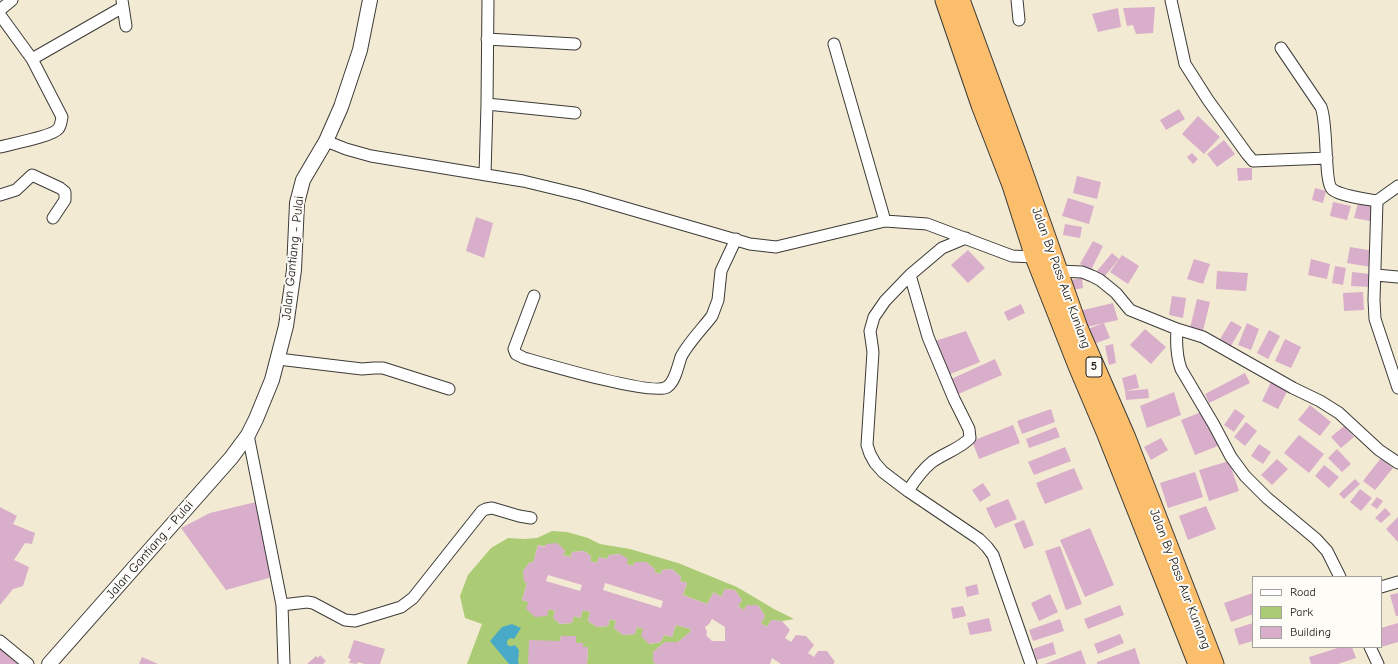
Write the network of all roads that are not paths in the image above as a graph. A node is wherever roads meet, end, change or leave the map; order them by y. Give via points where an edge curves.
1 (12, 0) edge
2 (370, 0) edge
3 (488, 0) edge
4 (945, 0) edge
5 (960, 0) edge
6 (1017, 0) edge
7 (1171, 0) edge
8 (123, 4) edge
9 (0, 10) edge
10 (0, 15) edge
11 (1019, 20) dead end
12 (126, 26) dead end
13 (487, 39) junction
14 (576, 44) dead end
15 (834, 44) dead end
16 (1281, 48) dead end
17 (32, 59) junction
18 (978, 70) junction
19 (989, 103) junction
20 (487, 104) junction
21 (575, 113) dead end
22 (326, 141) junction
23 (0, 146) edge
24 (1327, 158) junction
25 (485, 175) junction
26 (1398, 186) edge
27 (0, 195) edge
28 (1377, 201) junction
29 (53, 218) dead end
30 (885, 221) junction
31 (966, 238) junction
32 (736, 240) junction
33 (1035, 257) junction
34 (1058, 270) junction
35 (910, 274) junction
36 (1376, 275) junction
37 (1398, 277) edge
38 (534, 296) dead end
39 (1177, 329) junction
40 (278, 359) junction
41 (1398, 388) edge
42 (449, 389) dead end
43 (1113, 429) junction
44 (248, 435) junction
45 (1398, 463) edge
46 (908, 491) junction
47 (531, 518) dead end
48 (1340, 576) edge
49 (1398, 582) edge
50 (1382, 587) edge
51 (282, 606) junction
52 (0, 641) edge
53 (1370, 648) edge
54 (28, 664) edge
55 (49, 664) edge
56 (284, 664) edge
57 (1031, 664) edge
58 (1198, 664) edge
59 (1214, 664) edge
60 (1378, 664) edge

1 - 9 street
2 - 22 street, Jalan Gantiang - Pulai via 360,50 341,107
3 - 13 street
4 - 18 highway, Jalan By Pass Aur Kuniang
5 - 18 highway, Jalan By Pass Aur Kuniang
6 - 11 street
7 - 24 street via 1185,64 1253,161
8 - 12 street
8 - 17 street
10 - 17 street
13 - 14 street
13 - 20 street
15 - 30 street
16 - 24 street via 1324,114
17 - 23 street via 59,109 61,125 50,134
18 - 19 highway, Jalan By Pass Aur Kuniang / 5
19 - 33 highway, Jalan By Pass Aur Kuniang / 5
19 - 34 highway, Jalan By Pass Aur Kuniang / 5
20 - 21 street
20 - 25 street
22 - 25 street via 371,156
22 - 40 street, Jalan Gantiang - Pulai via 303,180 297,203 294,270 286,326
24 - 28 street via 1327,179 1331,188 1357,198
25 - 32 street via 581,195
26 - 28 street
27 - 29 street via 16,190 29,176 35,175 65,192 65,200
28 - 36 street
30 - 31 street via 927,224
30 - 32 street via 776,247
31 - 33 street via 1012,256
31 - 35 street via 942,248
32 - 38 street via 721,271 714,312 682,356 672,382 662,389 586,375 516,354 514,349
33 - 43 highway, Jalan By Pass Aur Kuniang / 5 via 1078,366
34 - 39 street via 1082,272 1092,276 1116,293 1130,310
34 - 43 highway, Jalan By Pass Aur Kuniang / 5
35 - 46 street via 885,300 874,318 870,331 873,352 867,445 875,463 883,472
35 - 46 street via 928,337 969,429 970,438 923,470
36 - 37 street
36 - 41 street via 1375,318
39 - 45 street via 1203,337 1320,401 1339,413 1379,450
39 - 48 street via 1177,359 1181,369 1231,457 1245,476 1267,498 1327,551
40 - 42 street via 362,369 383,368
40 - 44 street, Jalan Gantiang - Pulai via 264,401
43 - 58 highway, Jalan By Pass Aur Kuniang / 5
43 - 59 highway, Jalan By Pass Aur Kuniang / 5
44 - 51 street
44 - 55 street, Jalan Gantiang - Pulai via 231,458
46 - 57 street via 979,539 993,555
47 - 51 street via 492,508 482,511 412,598 401,606 350,621 313,603
49 - 50 street
51 - 56 street
52 - 54 street
53 - 60 street

